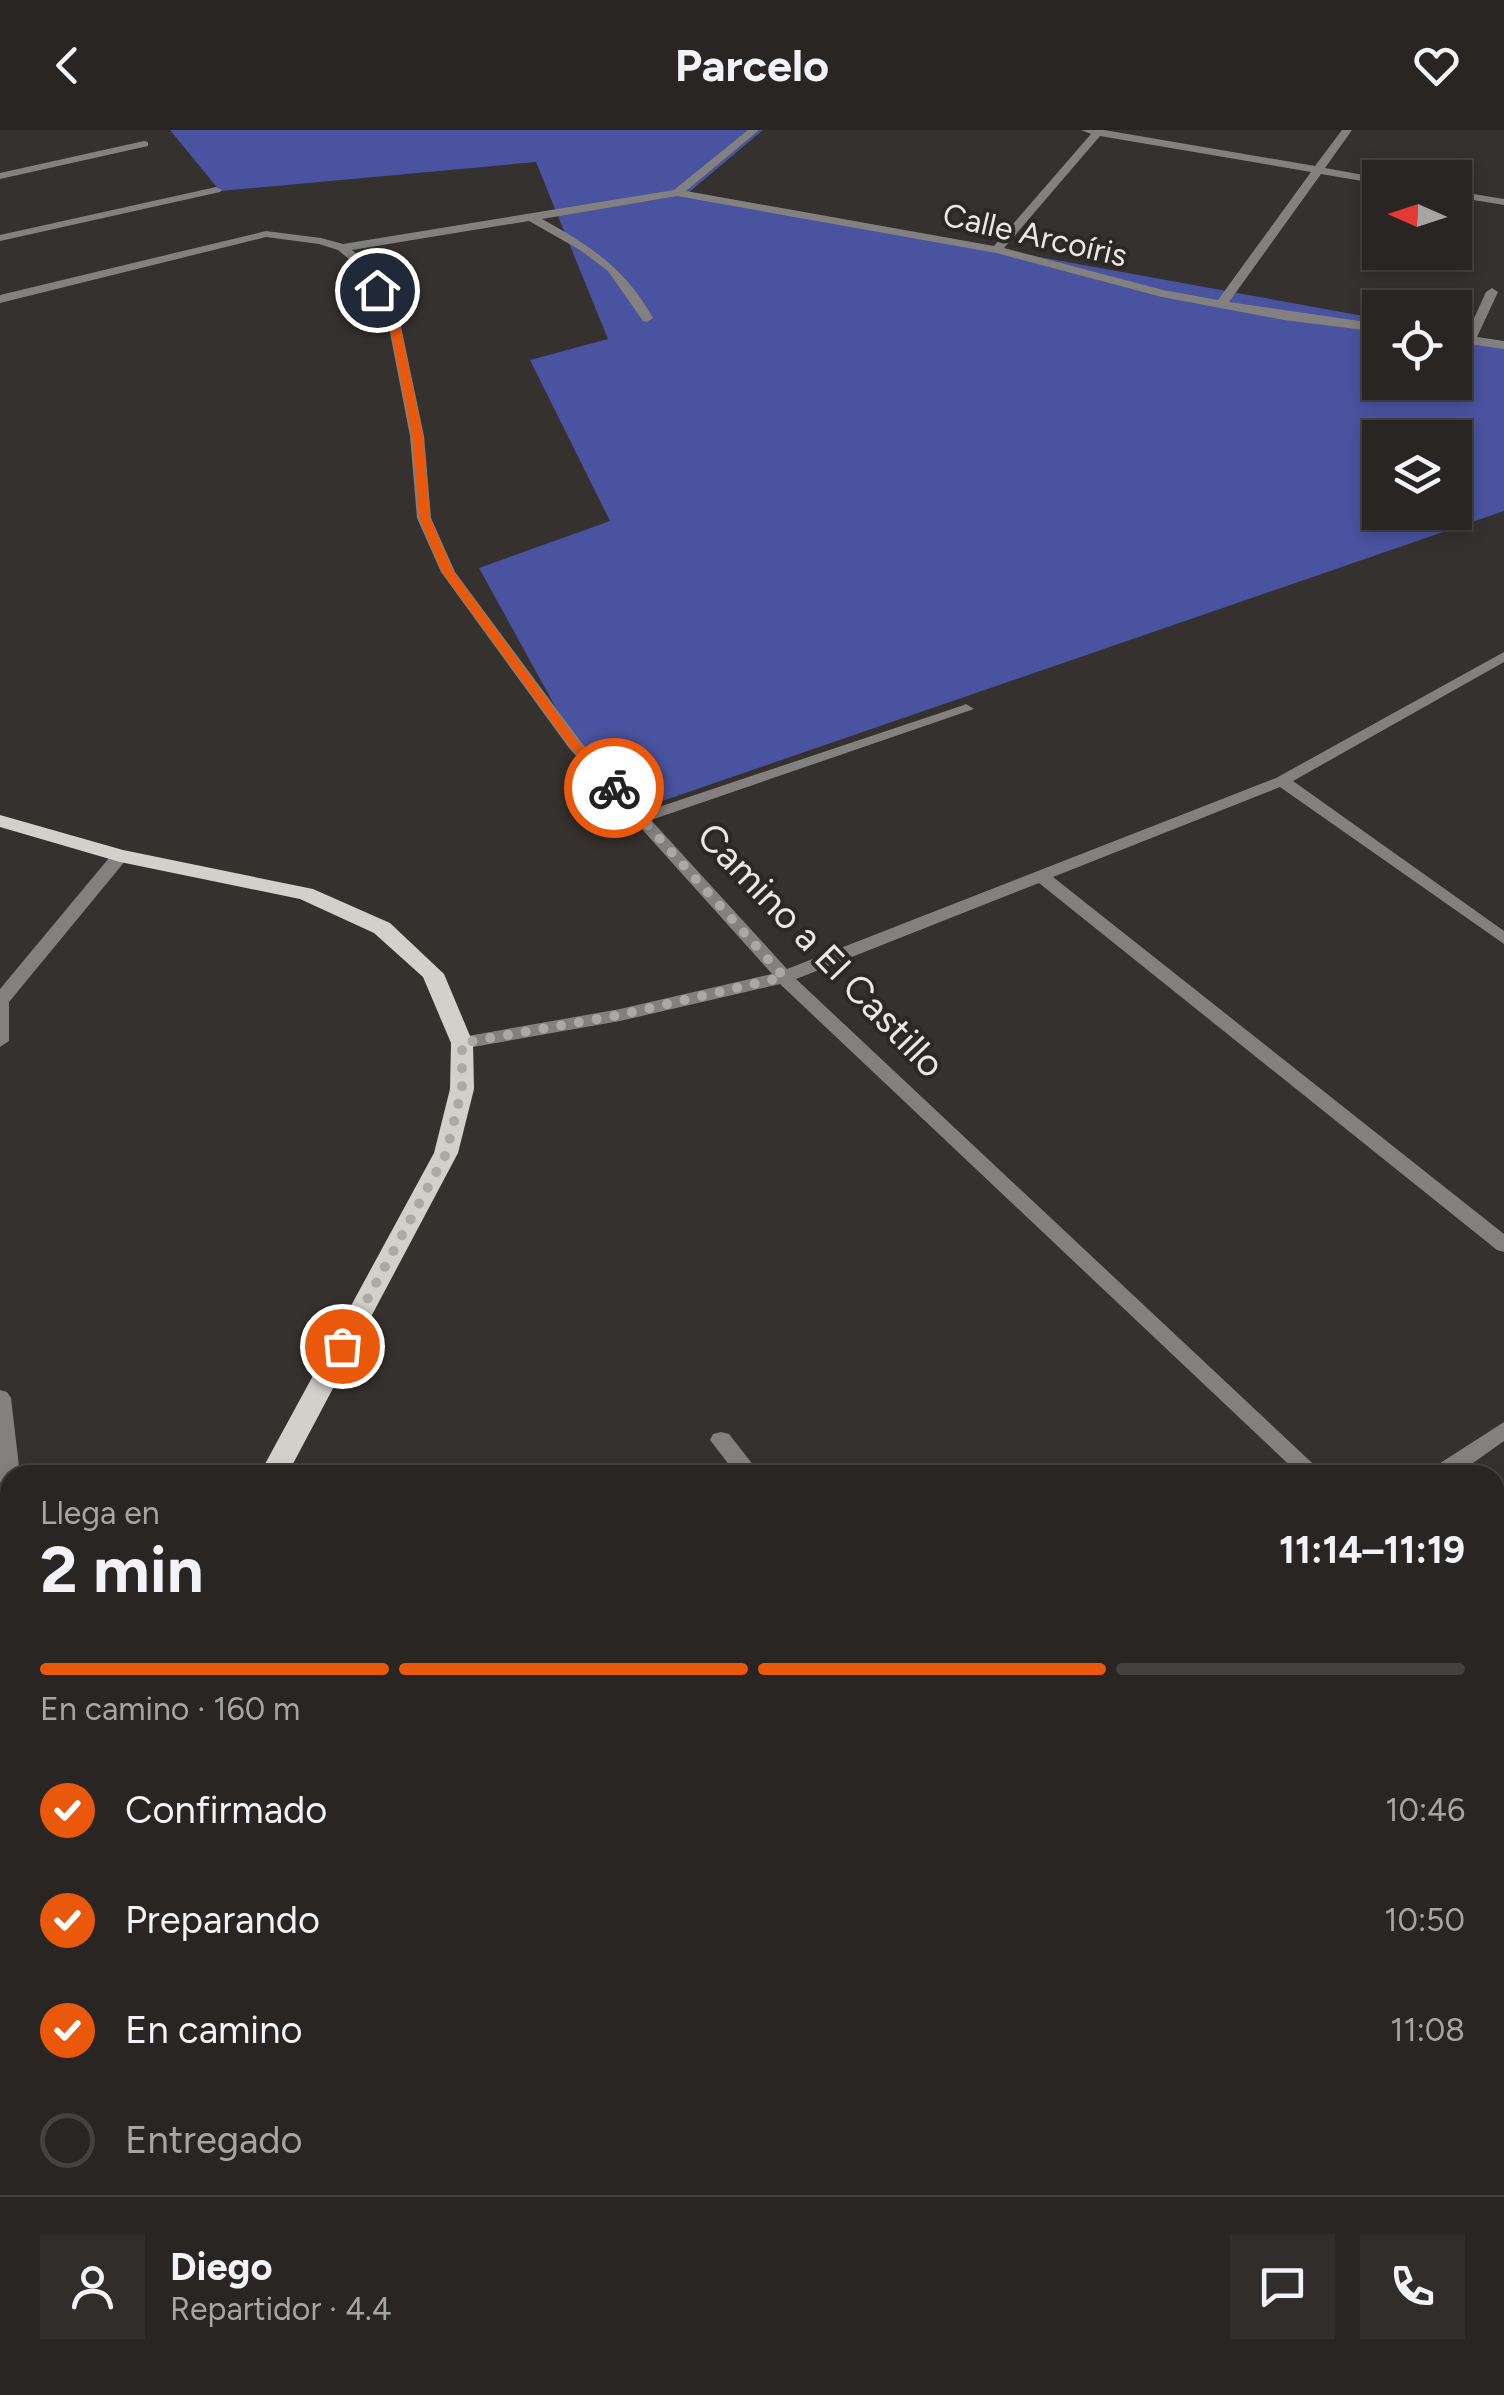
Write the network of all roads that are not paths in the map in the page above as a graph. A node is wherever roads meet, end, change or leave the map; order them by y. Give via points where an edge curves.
1 (754, 130) edge
2 (1347, 130) edge
3 (1092, 131) edge
4 (144, 144) dead end
5 (1320, 171) junction
6 (0, 176) edge
7 (1362, 178) edge
8 (216, 190) dead end
9 (677, 192) junction
10 (1472, 197) edge
11 (1504, 202) edge
12 (531, 217) junction
13 (0, 238) edge
14 (342, 248) junction
15 (998, 250) junction
16 (1492, 292) dead end
17 (0, 299) edge
18 (1222, 303) junction
19 (648, 318) dead end
20 (1362, 326) edge
21 (1472, 336) edge
22 (1472, 340) edge
23 (1504, 345) edge
24 (1504, 656) edge
25 (966, 709) dead end
26 (1282, 781) junction
27 (642, 818) junction
28 (0, 821) edge
29 (120, 856) junction
30 (1041, 876) junction
31 (1504, 939) edge
32 (784, 977) junction
33 (0, 1001) edge
34 (0, 1042) edge
35 (462, 1043) junction
36 (1504, 1245) edge
37 (0, 1398) edge
38 (1504, 1430) edge
39 (722, 1440) dead end
40 (8, 1465) edge
41 (278, 1465) edge
42 (742, 1465) edge
43 (1303, 1465) edge
44 (1453, 1465) edge

1 - 9 street
2 - 5 street
3 - 5 street
3 - 15 street
4 - 6 street
5 - 7 street
5 - 18 street
8 - 13 street
9 - 12 street
9 - 15 street, Calle Arcoíris
10 - 11 street
12 - 14 street
12 - 19 street via 594,253 630,284
14 - 17 street via 266,234
14 - 27 street, Camino a El Castillo via 360,263 393,317 417,436 424,518 448,572 575,745
15 - 18 street, Calle Arcoíris
16 - 21 street
18 - 20 street, Calle Arcoíris
22 - 23 street
24 - 26 street
25 - 27 street
26 - 30 street
26 - 31 street
27 - 32 street, Camino a El Castillo
28 - 29 main road
29 - 33 street
29 - 35 main road via 306,894 382,928 434,974
30 - 32 street
30 - 36 street
32 - 35 street
32 - 43 street, Camino a El Castillo
33 - 34 street
35 - 41 main road via 462,1089 446,1154
37 - 40 street
38 - 44 street
39 - 42 street

